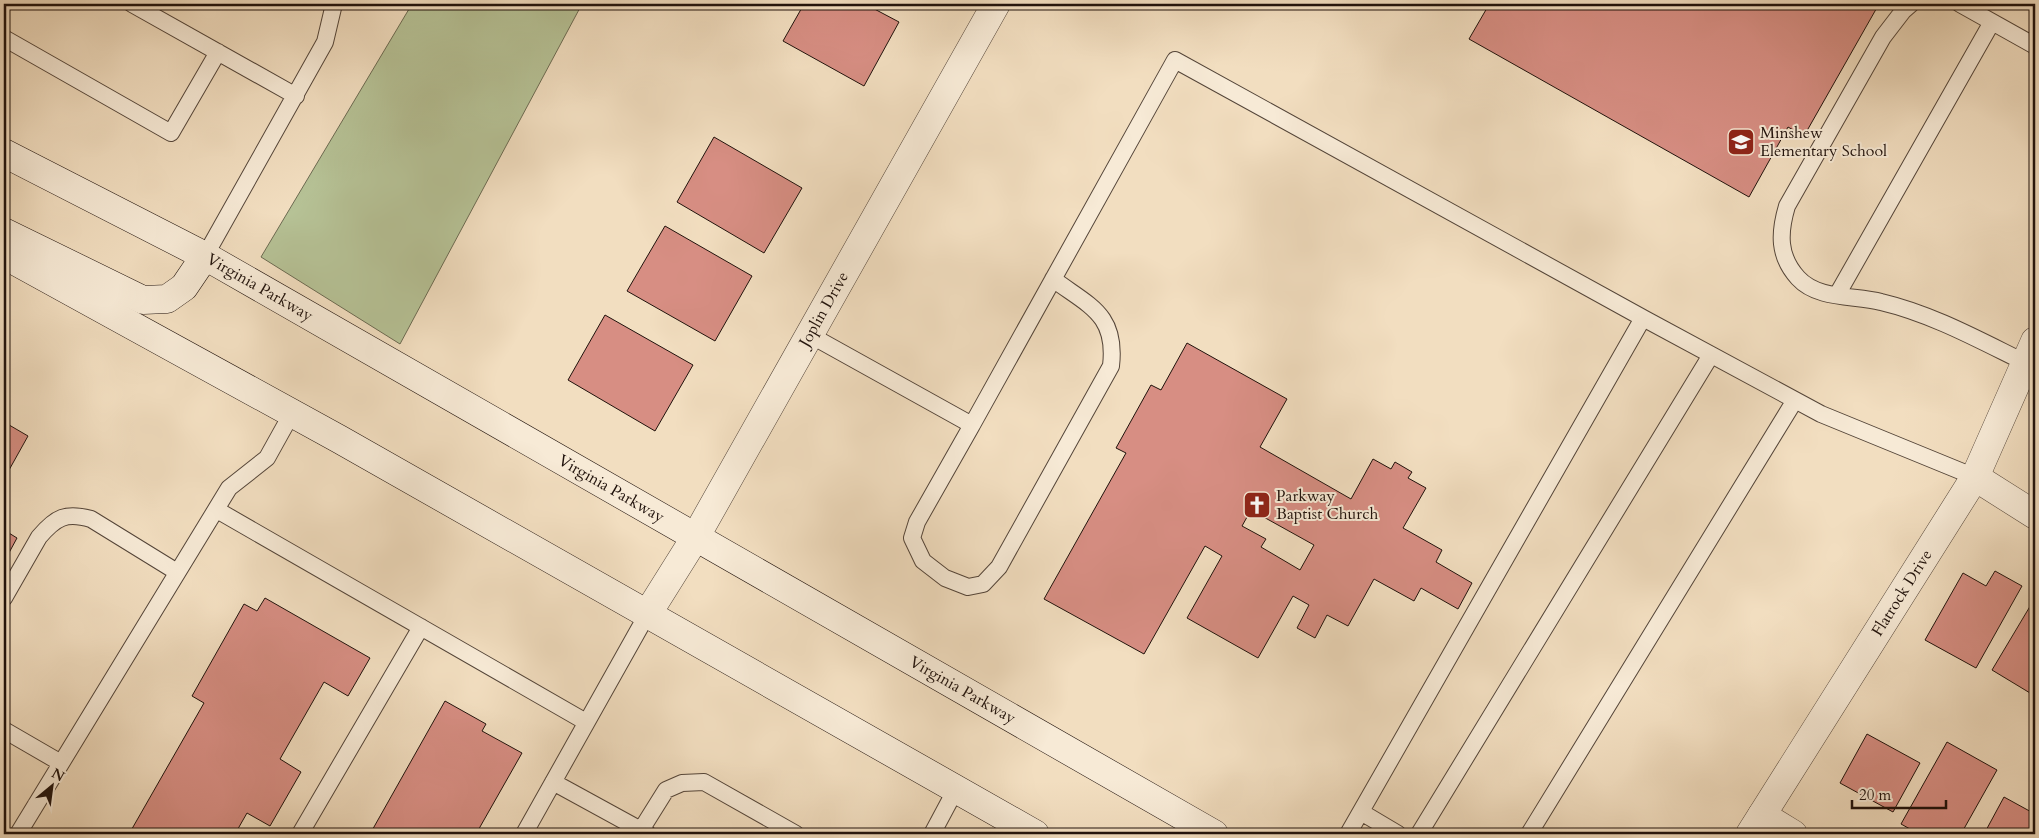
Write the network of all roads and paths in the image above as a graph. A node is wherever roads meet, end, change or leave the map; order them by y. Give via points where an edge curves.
1 (132, 4) edge
2 (334, 4) edge
3 (996, 4) edge
4 (1911, 4) edge
5 (1960, 4) edge
6 (1992, 22) junction
7 (4, 38) edge
8 (2035, 46) edge
9 (218, 52) junction
10 (296, 96) junction
11 (4, 152) edge
12 (4, 232) edge
13 (4, 255) edge
14 (205, 256) junction
15 (1053, 279) junction
16 (1837, 295) junction
17 (1643, 318) junction
18 (810, 335) junction
19 (2030, 352) edge
20 (1711, 355) junction
21 (1795, 400) junction
22 (292, 413) junction
23 (972, 424) junction
24 (1975, 477) junction
25 (217, 510) junction
26 (2035, 515) edge
27 (695, 538) junction
28 (177, 572) junction
29 (4, 598) edge
30 (648, 613) junction
31 (421, 627) junction
32 (586, 722) junction
33 (4, 730) edge
34 (61, 763) junction
35 (553, 782) junction
36 (956, 789) junction
37 (1361, 812) junction
38 (1756, 825) edge
39 (644, 832) edge
40 (18, 834) edge
41 (300, 834) edge
42 (524, 834) edge
43 (796, 834) edge
44 (932, 834) edge
45 (1035, 834) edge
46 (1214, 834) edge
47 (1348, 834) edge
48 (1398, 834) edge
49 (1419, 834) edge
50 (1529, 834) edge
51 (1793, 834) edge

1 - 9 lane
2 - 10 lane via 325,42
3 - 18 main road, Joplin Drive
4 - 16 lane via 1883,37 1787,206 1782,222 1780,237 1788,264 1798,278 1811,288
5 - 6 lane
6 - 8 lane
6 - 16 lane
7 - 9 lane via 171,133
9 - 10 lane
10 - 14 lane
11 - 14 main road, Virginia Parkway
12 - 14 main road via 143,300 168,299 184,287
13 - 22 main road
14 - 27 main road, Virginia Parkway
15 - 17 lane via 1175,60
15 - 23 lane
15 - 23 lane via 1098,312 1109,327 1113,350 1111,366 999,568 983,584 968,587 945,578 923,561 912,538 917,522
16 - 19 lane via 1881,302 1973,337
17 - 20 lane
17 - 37 lane
18 - 23 lane
18 - 27 main road, Joplin Drive
19 - 24 main road, Flatrock Drive
20 - 21 lane
20 - 49 lane
21 - 24 lane via 1864,433
21 - 50 lane
22 - 25 lane via 267,458 229,488
22 - 30 main road
24 - 26 main road
24 - 38 main road, Flatrock Drive
25 - 28 lane
25 - 31 lane
27 - 30 main road, Joplin Drive
27 - 46 main road, Virginia Parkway
28 - 29 lane via 91,519 76,515 57,518 46,528
28 - 34 lane
30 - 32 lane
30 - 36 main road
31 - 32 lane
31 - 41 lane
32 - 35 lane
33 - 34 lane
34 - 40 lane
35 - 39 lane
35 - 42 lane
36 - 44 lane
36 - 45 main road
37 - 47 lane
37 - 48 lane
38 - 51 main road
39 - 43 lane via 666,790 682,783 704,782

